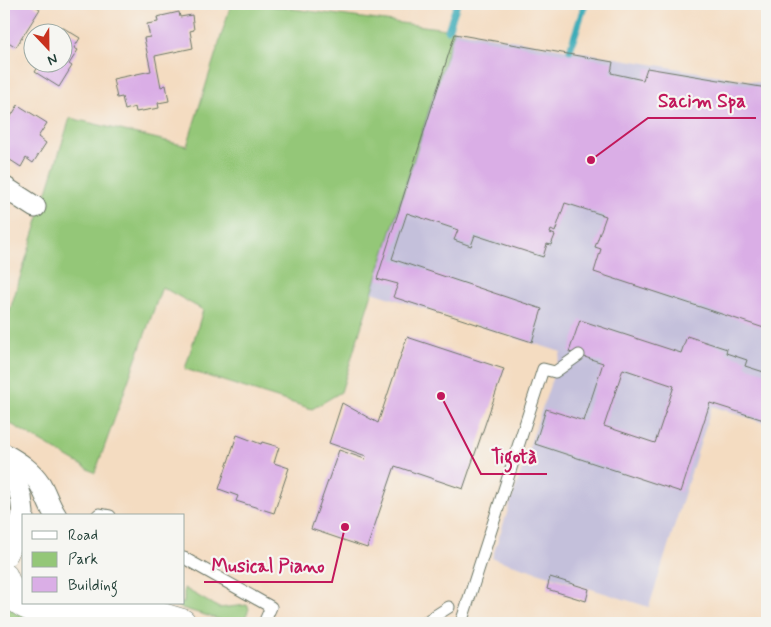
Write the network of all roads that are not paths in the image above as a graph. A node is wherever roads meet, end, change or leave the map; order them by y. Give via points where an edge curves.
1 (4, 187) edge
2 (35, 207) dead end
3 (579, 355) dead end
4 (4, 454) edge
5 (4, 468) edge
6 (23, 514) edge
7 (55, 514) edge
8 (22, 515) edge
9 (12, 539) edge
10 (185, 559) edge
11 (6, 586) edge
12 (22, 603) edge
13 (25, 604) edge
14 (137, 604) edge
15 (67, 606) edge
16 (449, 608) dead end
17 (172, 620) edge
18 (425, 620) edge
19 (264, 623) edge
20 (461, 623) edge

1 - 2 street
3 - 20 lane via 555,372 543,368
4 - 7 street via 33,474
5 - 6 street via 22,497
8 - 9 street
10 - 19 lane via 271,607
11 - 12 main road
13 - 15 main road via 48,611
14 - 17 main road
15 - 17 main road
16 - 18 lane

